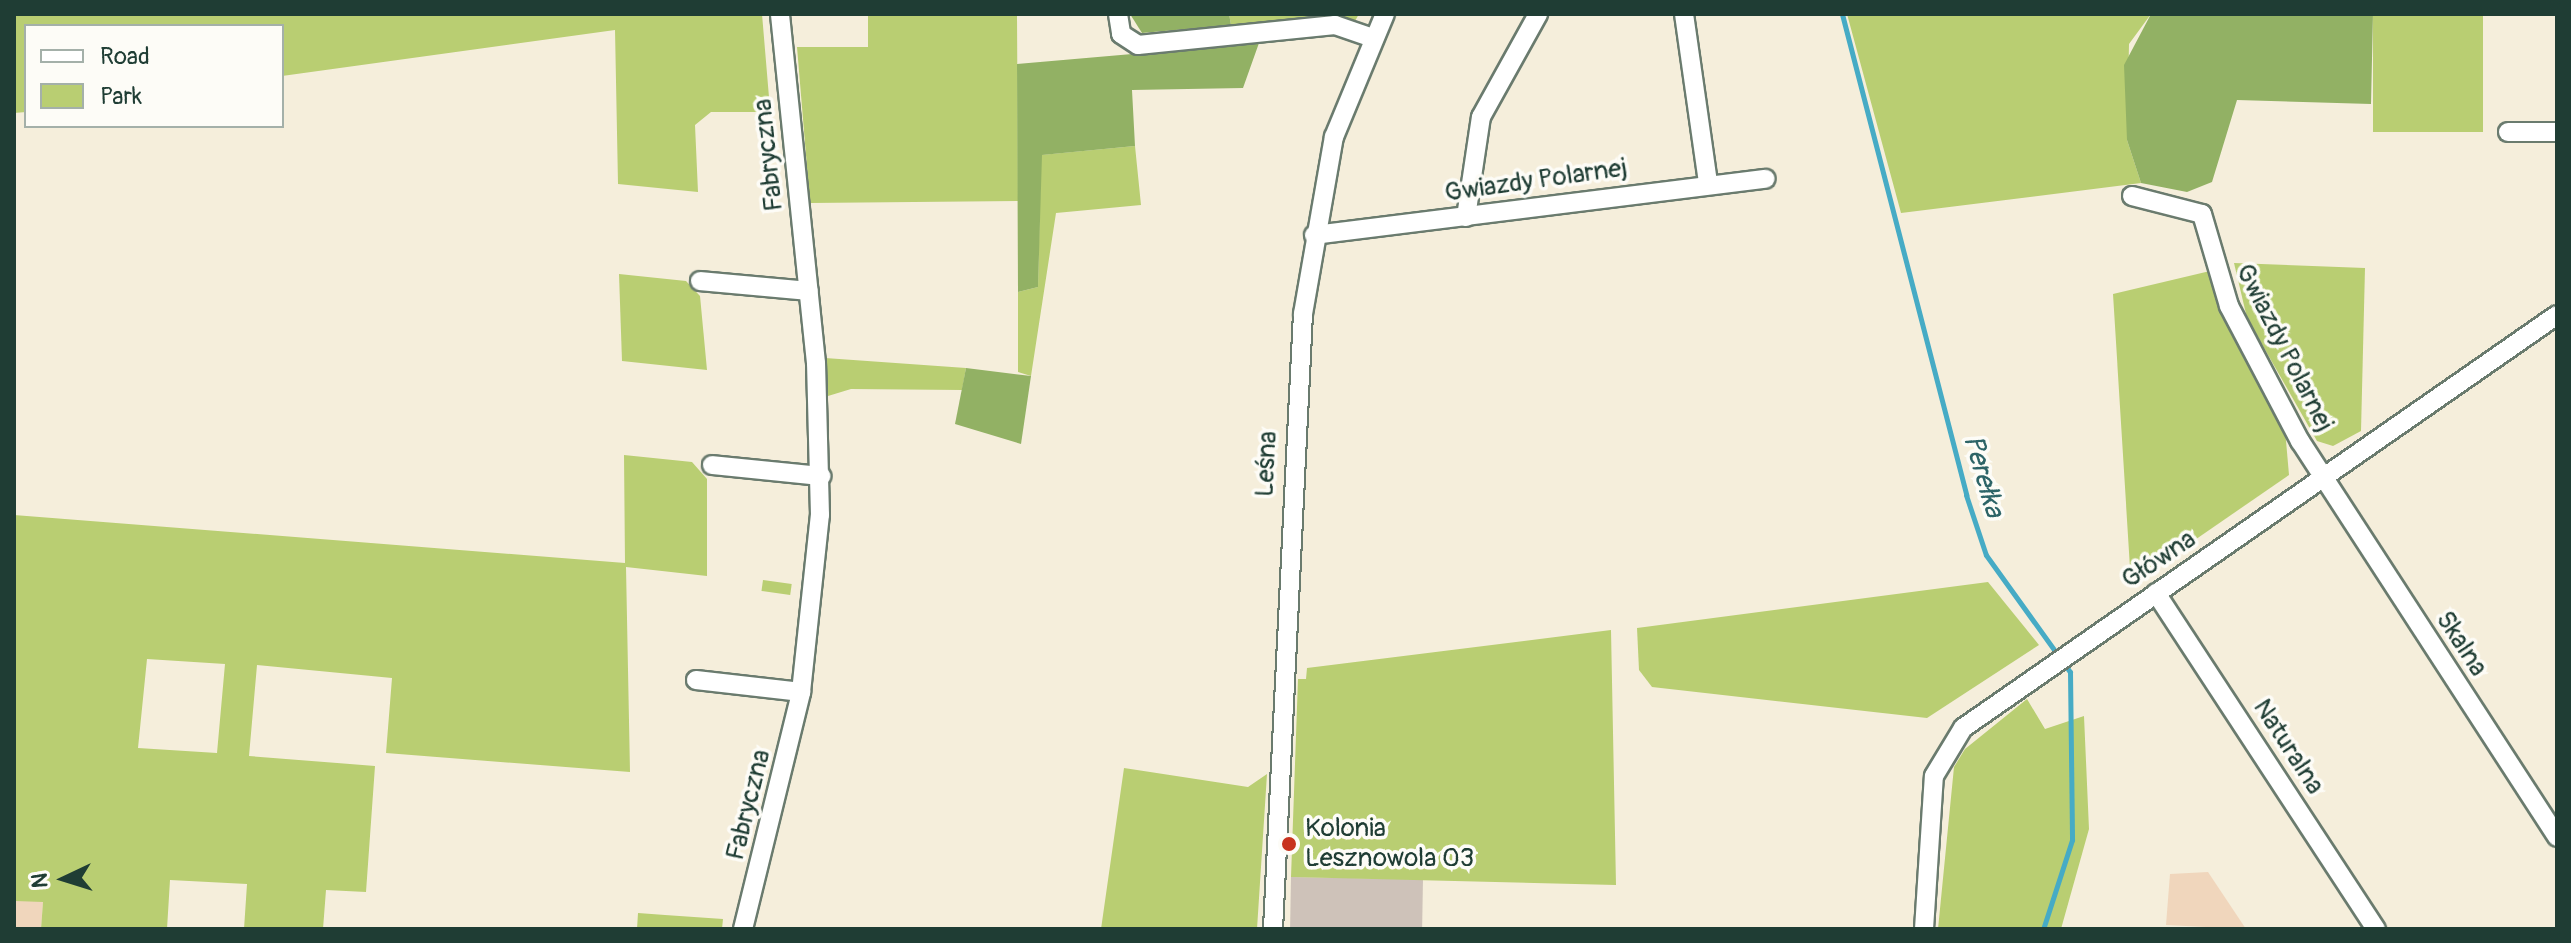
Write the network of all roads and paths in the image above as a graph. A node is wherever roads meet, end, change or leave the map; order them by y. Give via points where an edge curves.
1 (780, 14) edge
2 (1118, 14) edge
3 (1385, 14) edge
4 (1538, 14) edge
5 (1684, 14) edge
6 (1373, 38) junction
7 (2508, 132) dead end
8 (2557, 132) edge
9 (1766, 179) dead end
10 (1708, 182) junction
11 (2132, 196) dead end
12 (1466, 217) junction
13 (1314, 235) junction
14 (700, 281) dead end
15 (809, 291) junction
16 (2555, 319) edge
17 (712, 465) dead end
18 (821, 476) junction
19 (2323, 480) junction
20 (2156, 593) junction
21 (696, 680) dead end
22 (801, 692) junction
23 (2557, 837) edge
24 (743, 929) edge
25 (1273, 929) edge
26 (1924, 929) edge
27 (2376, 929) edge

1 - 15 street, Fabryczna
2 - 6 street via 1121,34 1138,45 1335,25
3 - 6 street, Leśna
4 - 12 street via 1481,117
5 - 10 street
6 - 13 street, Leśna via 1334,137
7 - 8 street
9 - 10 street, Gwiazdy Polarnej
10 - 12 street, Gwiazdy Polarnej
11 - 19 street, Gwiazdy Polarnej via 2202,214 2229,306
12 - 13 street, Gwiazdy Polarnej
13 - 25 street, Leśna via 1295,428
14 - 15 street
15 - 18 street, Fabryczna
16 - 19 street, Główna
17 - 18 street
18 - 22 street, Fabryczna
19 - 20 street, Główna
19 - 23 street, Skalna
20 - 26 street, Główna via 1963,728 1938,766
20 - 27 street, Naturalna
21 - 22 street
22 - 24 street, Fabryczna

